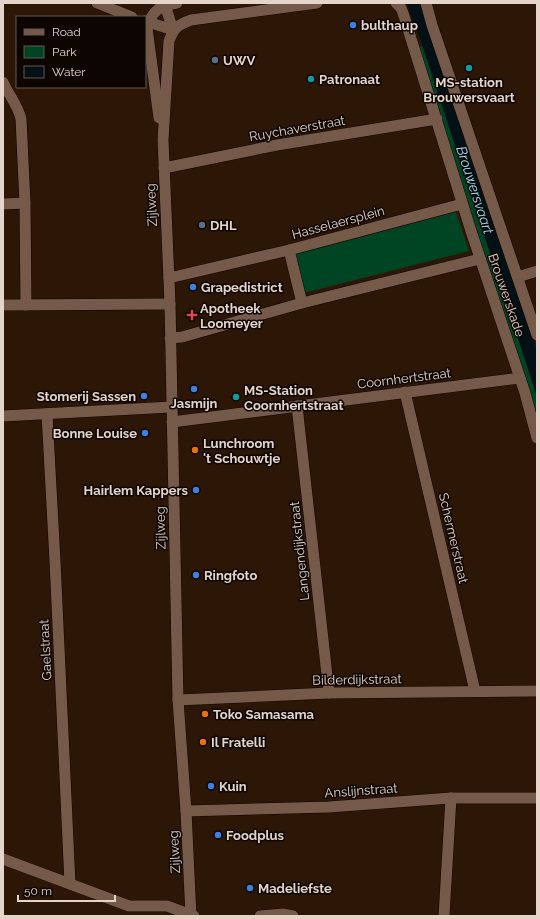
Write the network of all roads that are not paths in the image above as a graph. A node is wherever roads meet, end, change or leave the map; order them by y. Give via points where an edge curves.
1 (97, 3) edge
2 (177, 3) edge
3 (317, 3) edge
4 (396, 3) edge
5 (426, 3) edge
6 (162, 4) edge
7 (130, 16) edge
8 (147, 22) edge
9 (173, 30) junction
10 (4, 88) edge
11 (437, 119) junction
12 (163, 140) junction
13 (164, 168) junction
14 (25, 203) junction
15 (3, 204) edge
16 (462, 204) junction
17 (289, 250) junction
18 (480, 259) junction
19 (537, 271) edge
20 (518, 277) junction
21 (169, 278) junction
22 (302, 303) junction
23 (170, 304) junction
24 (3, 305) edge
25 (26, 305) junction
26 (537, 335) edge
27 (170, 338) junction
28 (520, 378) junction
29 (405, 392) junction
30 (297, 406) junction
31 (172, 407) junction
32 (47, 414) junction
33 (3, 416) edge
34 (172, 422) junction
35 (537, 438) edge
36 (475, 691) junction
37 (537, 691) edge
38 (329, 693) junction
39 (178, 700) junction
40 (451, 798) junction
41 (537, 798) edge
42 (186, 811) junction
43 (3, 859) edge
44 (70, 884) junction
45 (192, 916) edge
46 (260, 916) edge
47 (293, 916) edge
48 (444, 916) edge

1 - 7 street
2 - 6 street
3 - 9 street via 191,20
4 - 11 street, Brouwerskade via 401,8
5 - 20 street
6 - 8 street
6 - 9 street
8 - 9 street
8 - 12 street, Zijlweg
9 - 12 street, Zijlweg via 168,41
10 - 14 street via 19,111 21,119
11 - 13 street, Ruychaverstraat via 277,145
11 - 16 street, Brouwerskade
12 - 13 street, Zijlweg
13 - 21 street, Zijlweg
14 - 15 street
14 - 25 street
16 - 17 street, Hasselaersplein
16 - 18 street, Brouwerskade
17 - 21 street
17 - 22 street, Hasselaersplein
18 - 22 street
18 - 28 street, Brouwerskade
19 - 20 street
20 - 26 street
21 - 23 street, Zijlweg
22 - 27 street via 182,337
23 - 25 street
23 - 27 street, Zijlweg
24 - 25 street
27 - 31 street, Zijlweg
28 - 29 street, Coornhertstraat
28 - 35 street, Brouwerskade
29 - 30 street, Coornhertstraat
29 - 36 street, Schermerstraat
30 - 34 street, Coornhertstraat
30 - 38 street, Langendijkstraat
31 - 32 street
31 - 34 street, Zijlweg
32 - 33 street
32 - 44 street, Gaelstraat
34 - 39 street, Zijlweg
36 - 37 street, Bilderdijkstraat
36 - 38 street, Bilderdijkstraat
38 - 39 street, Bilderdijkstraat
39 - 42 street, Zijlweg
40 - 41 street, Anslijnstraat
40 - 42 street, Anslijnstraat via 329,807
40 - 48 street
42 - 45 street, Zijlweg
43 - 44 street
44 - 45 street via 129,906 167,906
46 - 47 street

